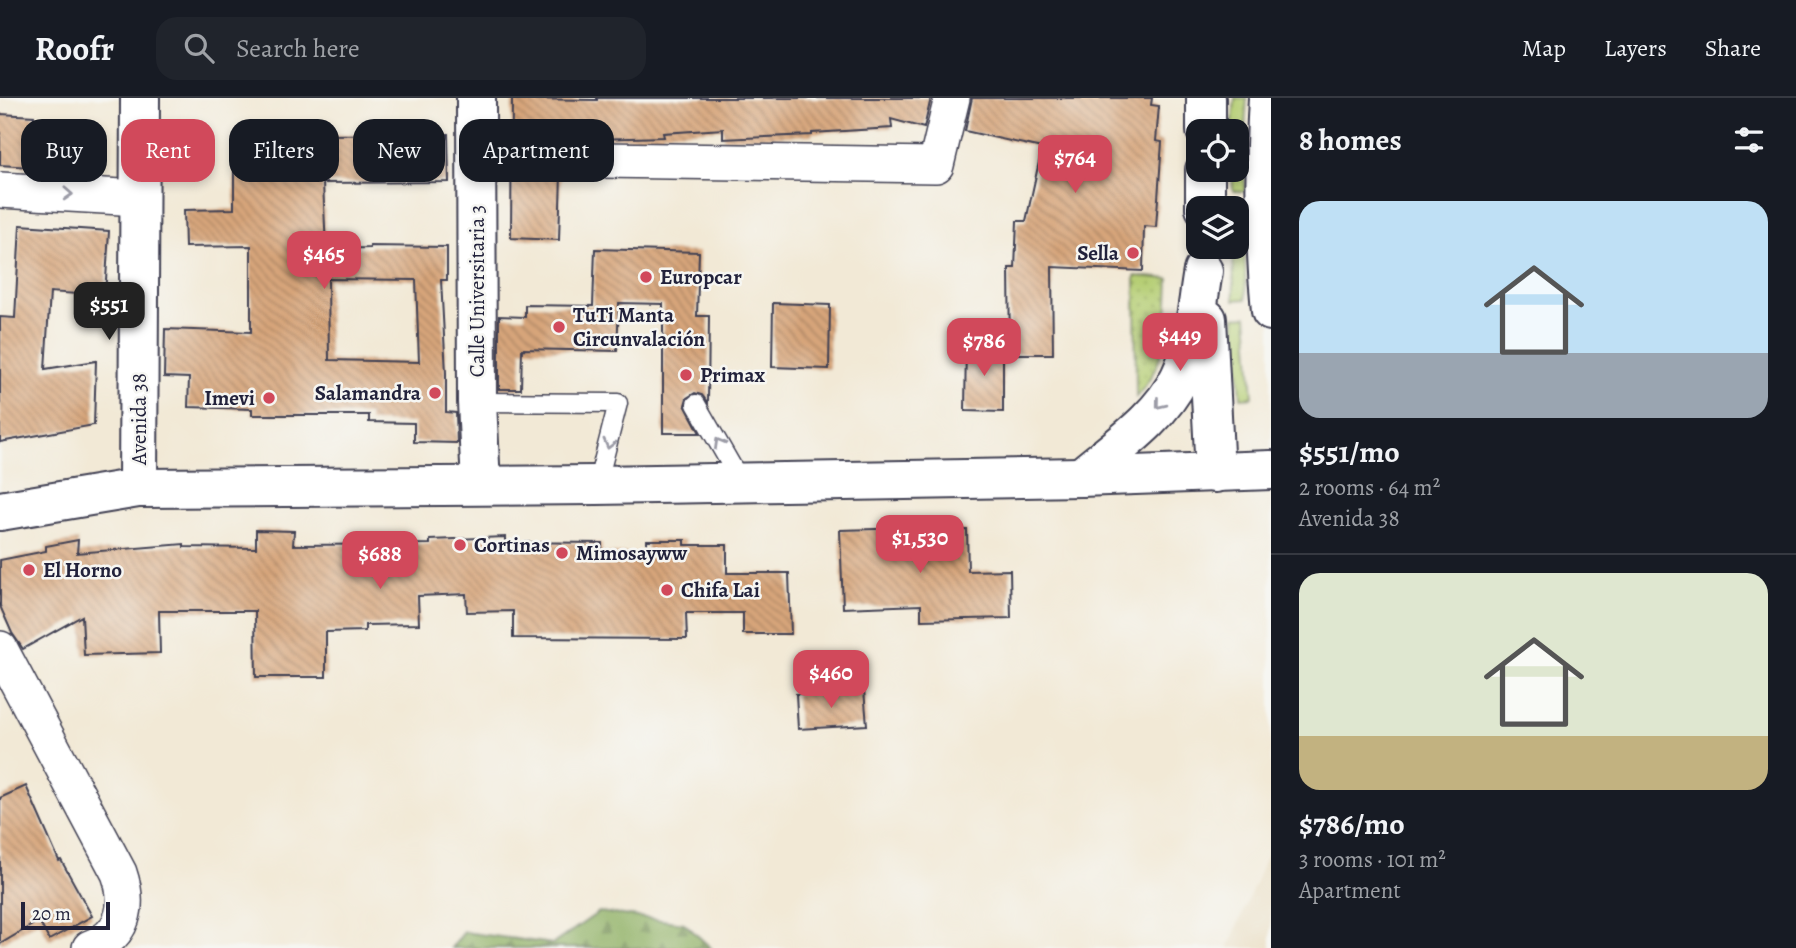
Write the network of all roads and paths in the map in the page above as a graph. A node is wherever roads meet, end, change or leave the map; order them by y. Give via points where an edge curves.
1 (140, 98) edge
2 (476, 98) edge
3 (952, 98) edge
4 (1206, 98) edge
5 (1268, 98) edge
6 (1206, 119) edge
7 (614, 160) edge
8 (0, 190) edge
9 (139, 198) junction
10 (1268, 253) edge
11 (1204, 259) edge
12 (1271, 311) edge
13 (477, 402) junction
14 (696, 404) dead end
15 (1271, 470) edge
16 (1215, 473) junction
17 (1081, 477) junction
18 (741, 482) junction
19 (481, 485) junction
20 (597, 485) junction
21 (138, 488) junction
22 (0, 511) edge
23 (0, 649) edge
24 (90, 948) edge

1 - 9 main road, Avenida 38
2 - 13 main road, Calle Universitaria 3
3 - 7 street via 936,165
4 - 6 main road
5 - 10 main road via 1264,159
8 -> 9 street
9 - 21 main road, Avenida 38
10 - 12 main road
11 - 16 main road
11 -> 17 main road via 1180,378 1139,428
13 - 19 main road, Calle Universitaria 3
13 -> 20 lane via 618,402
18 -> 14 lane
15 - 16 main road
16 - 17 main road
17 - 18 main road
18 - 20 main road
19 - 20 main road
19 - 21 main road
21 - 22 main road
23 - 24 street via 125,891 117,927 105,942

